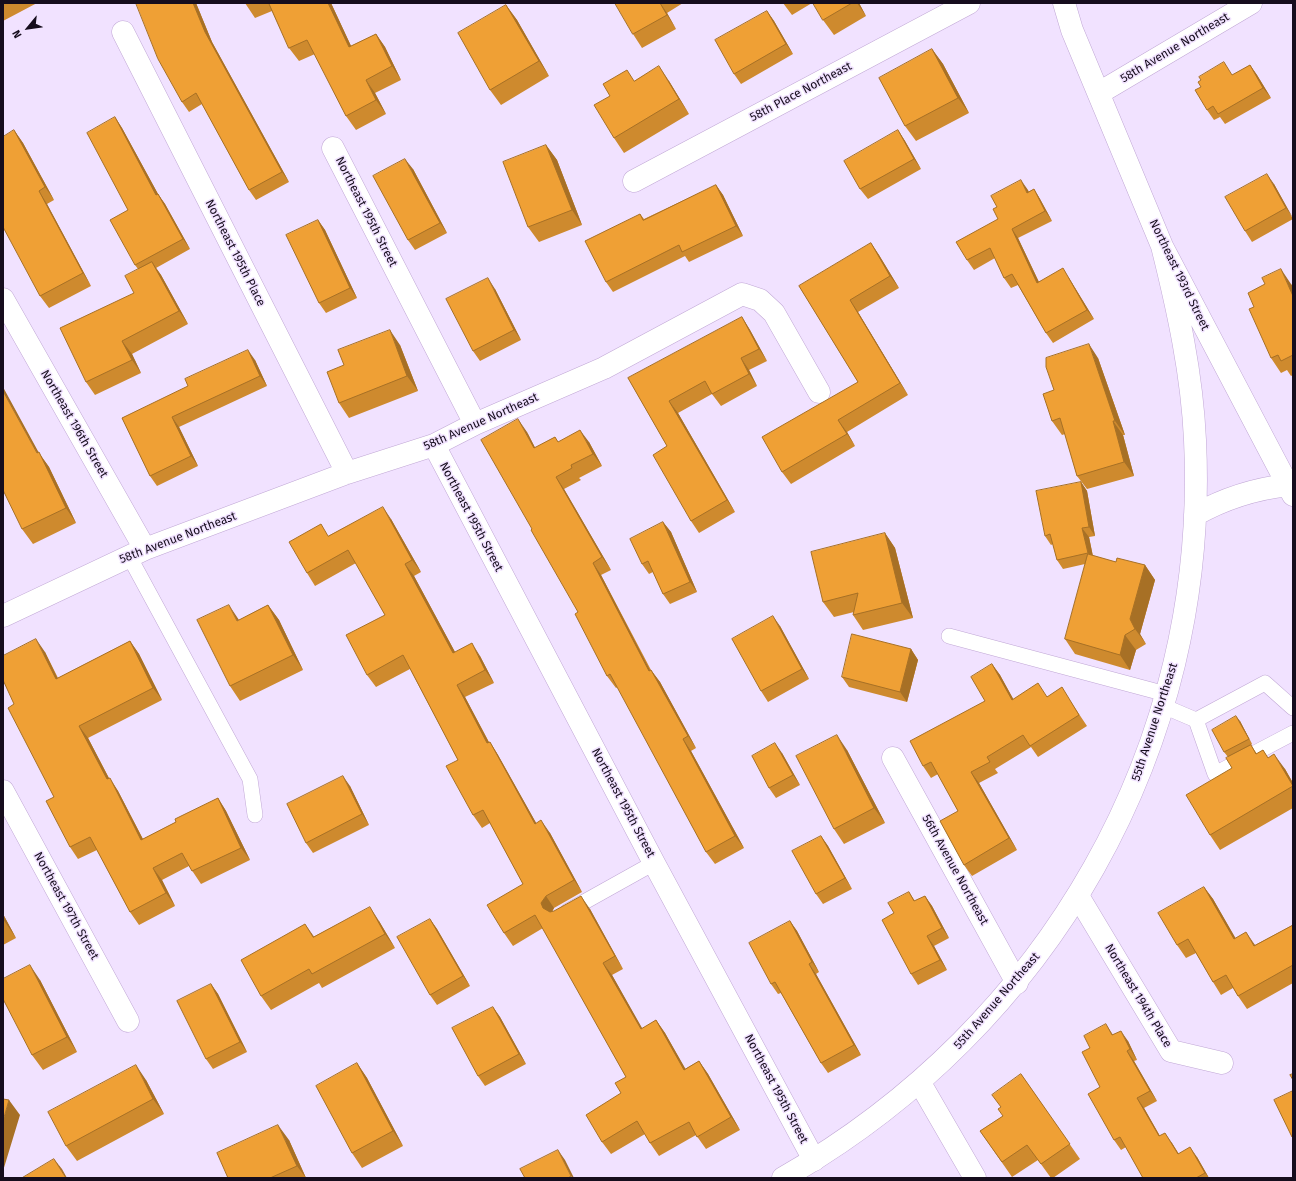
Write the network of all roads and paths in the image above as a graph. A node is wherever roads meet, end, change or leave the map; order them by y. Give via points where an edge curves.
1 (969, 3) edge
2 (1064, 3) edge
3 (1251, 3) edge
4 (123, 32) dead end
5 (1099, 93) junction
6 (333, 148) dead end
7 (634, 180) dead end
8 (1162, 246) junction
9 (3, 299) edge
10 (819, 392) dead end
11 (475, 424) junction
12 (434, 445) junction
13 (347, 473) junction
14 (1290, 490) edge
15 (1195, 515) junction
16 (137, 552) junction
17 (3, 616) edge
18 (948, 636) dead end
19 (1164, 700) junction
20 (1293, 711) edge
21 (1196, 720) junction
22 (1293, 733) edge
23 (893, 758) dead end
24 (3, 791) edge
25 (256, 815) dead end
26 (654, 863) junction
27 (1078, 896) junction
28 (559, 916) edge
29 (1017, 983) junction
30 (128, 1021) dead end
31 (1222, 1063) dead end
32 (920, 1082) junction
33 (814, 1160) junction
34 (783, 1178) edge
35 (975, 1178) edge

1 - 7 street, 58th Place Northeast
2 - 5 street, Northeast 193rd Street via 1072,30
3 - 5 street, 58th Avenue Northeast
4 - 13 street, Northeast 195th Place
5 - 8 street, Northeast 193rd Street
6 - 11 street, Northeast 195th Street
8 - 14 street, Northeast 193rd Street
8 - 15 street, 55th Avenue Northeast via 1188,364 1195,440
9 - 16 street, Northeast 196th Street
10 - 11 street, 58th Avenue Northeast via 774,313 760,300 742,294 604,368
11 - 12 street, 58th Avenue Northeast
12 - 13 street, 58th Avenue Northeast
12 - 26 street, Northeast 195th Street
13 - 16 street, 58th Avenue Northeast
14 - 15 street via 1243,492
15 - 19 street, 55th Avenue Northeast via 1185,609
16 - 17 street, 58th Avenue Northeast
16 - 25 lane via 250,779
18 - 19 lane
19 - 21 lane
19 - 27 street, 55th Avenue Northeast via 1148,751 1129,798 1105,849
20 - 21 lane via 1264,682
21 - 22 lane via 1216,774
23 - 29 street, 56th Avenue Northeast
24 - 30 street, Northeast 197th Street
26 - 28 lane
26 - 33 street, Northeast 195th Street
27 - 29 street, 55th Avenue Northeast
27 - 31 street, Northeast 194th Place via 1171,1051
29 - 32 street, 55th Avenue Northeast via 972,1034
32 - 33 street, 55th Avenue Northeast via 867,1125
32 - 35 street
33 - 34 street, 55th Avenue Northeast

